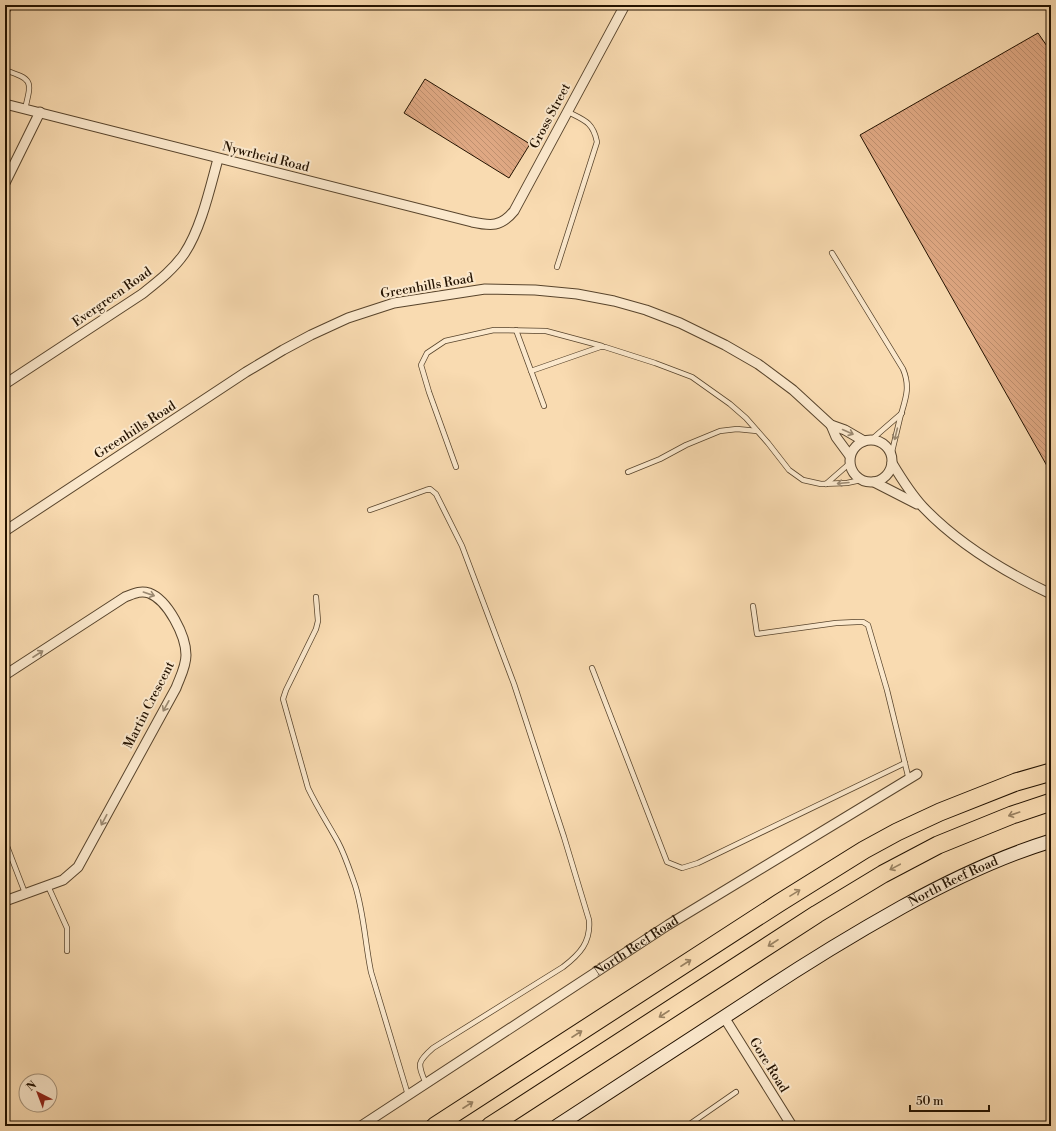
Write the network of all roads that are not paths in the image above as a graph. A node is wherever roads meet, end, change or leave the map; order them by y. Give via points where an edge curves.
1 (11, 5) edge
2 (625, 5) edge
3 (5, 14) edge
4 (5, 70) edge
5 (5, 104) edge
6 (25, 109) junction
7 (40, 112) junction
8 (568, 112) junction
9 (218, 158) junction
10 (5, 183) edge
11 (486, 225) joint
12 (832, 253) dead end
13 (557, 267) dead end
14 (516, 330) junction
15 (605, 347) junction
16 (531, 371) junction
17 (5, 384) edge
18 (544, 406) dead end
19 (902, 413) junction
20 (831, 425) junction
21 (757, 431) junction
22 (867, 440) junction
23 (850, 459) junction
24 (891, 459) junction
25 (456, 467) dead end
26 (628, 472) dead end
27 (861, 480) junction
28 (874, 482) junction
29 (826, 484) junction
30 (923, 507) junction
31 (370, 510) dead end
32 (5, 531) edge
33 (1051, 594) edge
34 (316, 597) dead end
35 (753, 606) dead end
36 (592, 668) dead end
37 (5, 675) edge
38 (905, 763) junction
39 (1051, 772) edge
40 (917, 774) dead end
41 (908, 780) junction
42 (1051, 802) edge
43 (5, 841) edge
44 (1051, 841) edge
45 (48, 886) junction
46 (25, 893) junction
47 (5, 900) edge
48 (67, 951) dead end
49 (724, 1017) junction
50 (426, 1084) junction
51 (736, 1092) dead end
52 (408, 1095) junction
53 (362, 1126) edge
54 (435, 1126) edge
55 (490, 1126) edge
56 (557, 1126) edge
57 (687, 1126) edge
58 (792, 1126) edge

1 - 3 lane
2 - 8 street, Gross Street
4 - 6 lane via 28,80 29,92
5 - 6 street, Nywrheid Road
6 - 7 street, Nywrheid Road
7 - 9 street, Nywrheid Road
7 - 10 street
8 - 11 street, Gross Street via 514,211 498,224
8 - 13 lane via 592,126 597,142
9 - 11 street, Nywrheid Road
9 - 17 street, Evergreen Road via 192,241 167,274 142,294
12 - 19 lane via 903,369 907,396
14 - 15 lane via 546,331
14 - 16 lane
14 - 25 lane via 494,330 445,341 427,353 420,365
15 - 16 lane
15 - 21 lane via 692,377 730,404
16 - 18 lane
19 - 22 lane
19 -> 24 lane
20 -> 22 street, Greenhills Road
20 - 23 street, Greenhills Road
20 - 32 street, Greenhills Road via 793,390 758,364 673,320 614,301 577,294 485,289 394,303 348,318 311,335 246,372
21 - 26 lane via 720,431
21 - 29 lane via 789,470 803,480
22 - 23 street via 853,449
22 - 24 street via 884,444
23 - 27 street via 851,470
23 - 29 lane
24 - 28 street via 890,469 886,475
24 - 30 street
27 - 28 street
27 -> 29 lane
28 - 30 street
30 - 33 street via 951,533 987,559 1021,580
31 - 50 lane via 430,489 436,494 462,546 514,684 590,926 585,944 576,957 432,1048 424,1056 419,1067
34 - 52 lane via 316,629 286,690 284,707 308,788 338,844 355,885 371,972
35 - 38 lane via 757,634 836,623 863,622 868,626
36 - 38 lane via 668,862 682,868 698,863
37 -> 45 street, Martin Crescent via 135,593 148,593 160,599 177,625 186,647 185,665 176,688 78,867 63,880
38 - 41 lane
54 -> 39 highway via 864,850 940,812 1016,782
40 - 41 street, North Reef Road
41 - 50 street, North Reef Road via 668,925
42 -> 55 highway via 938,845 883,874
43 - 46 lane
44 - 49 main road, North Reef Road via 994,862 935,889 834,947
45 - 46 street, Martin Crescent
45 - 48 lane via 67,928
46 - 47 street, Martin Crescent
49 - 56 main road, North Reef Road
49 - 58 street, Gore Road
50 - 52 street, North Reef Road
51 - 57 lane
52 - 53 street, North Reef Road

